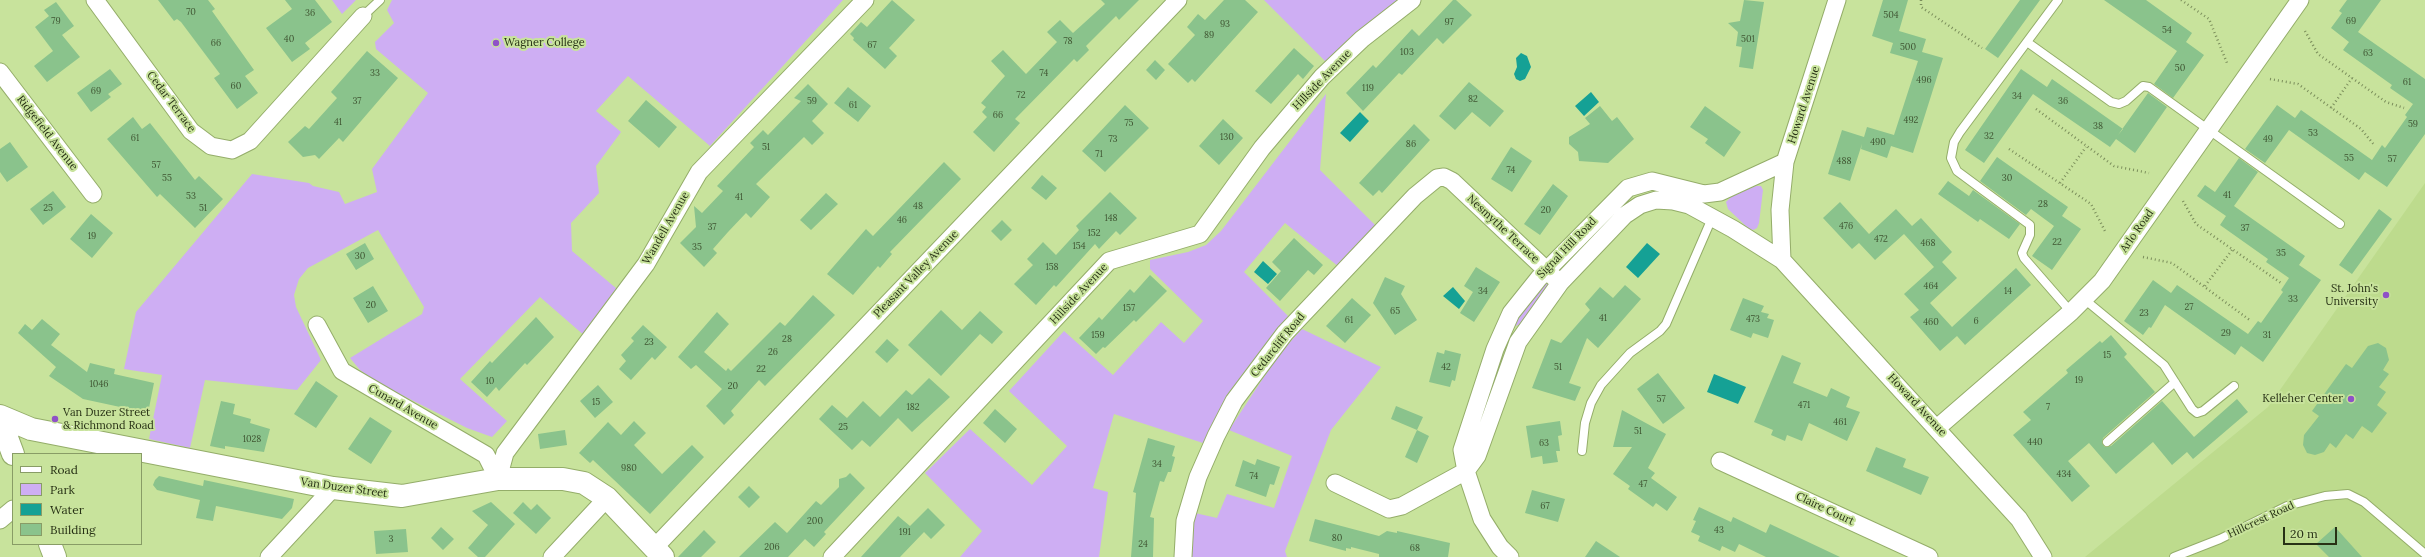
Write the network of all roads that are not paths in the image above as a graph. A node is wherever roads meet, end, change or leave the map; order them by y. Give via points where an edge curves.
1 (95, 0) edge
2 (380, 0) edge
3 (865, 0) edge
4 (1178, 0) edge
5 (1412, 0) edge
6 (1838, 0) edge
7 (2058, 0) edge
8 (2300, 0) edge
9 (363, 16) joint
10 (2027, 42) junction
11 (0, 72) edge
12 (2208, 130) junction
13 (1785, 162) junction
14 (1444, 177) joint
15 (93, 194) dead end
16 (1691, 199) junction
17 (1712, 218) junction
18 (2340, 224) dead end
19 (1782, 260) junction
20 (1546, 270) junction
21 (1560, 283) junction
22 (2084, 299) junction
23 (2071, 312) junction
24 (316, 325) dead end
25 (1500, 337) junction
26 (1517, 345) junction
27 (2175, 382) junction
28 (2234, 386) dead end
29 (1, 423) edge
30 (1938, 428) junction
31 (2107, 442) dead end
32 (1582, 451) dead end
33 (13, 453) edge
34 (1720, 461) dead end
35 (1466, 471) junction
36 (498, 479) junction
37 (1335, 483) dead end
38 (333, 488) junction
39 (607, 498) junction
40 (12, 510) edge
41 (0, 520) edge
42 (50, 545) edge
43 (659, 552) edge
44 (2425, 554) edge
45 (55, 557) edge
46 (269, 557) edge
47 (552, 557) edge
48 (832, 557) edge
49 (1183, 557) edge
50 (1510, 557) edge
51 (1929, 557) edge
52 (2043, 557) edge
53 (2174, 557) edge

1 - 9 street, Cedar Terrace via 191,132 211,146 232,150 250,141
2 - 9 lane
3 - 36 street, Wandell Avenue via 699,172 646,264 505,453
4 - 43 street, Pleasant Valley Avenue
5 - 48 street, Hillside Avenue via 1362,39 1322,77 1262,148 1200,234 1109,261
6 - 13 street, Howard Avenue
7 - 10 lane
8 - 12 street, Arlo Road
10 - 12 lane via 2112,102 2119,104 2143,86 2149,87
10 - 23 lane via 1960,132 1954,142 1951,158 1957,171 2030,225 2030,235 2022,253 2024,258
11 - 15 street, Ridgefield Avenue
12 - 18 lane
12 - 22 street, Arlo Road via 2102,281
13 - 16 street, Signal Hill Road via 1720,192
13 - 19 street, Howard Avenue via 1780,210
14 - 20 street, Nesmythe Terrace via 1452,181
14 - 49 street, Cedarcliff Road via 1437,178 1415,196 1285,333 1234,401 1198,476 1185,521
16 - 17 street, Howard Avenue
16 - 20 street, Signal Hill Road via 1667,183 1652,181 1628,188
16 - 21 street, Signal Hill Road via 1656,200 1640,205 1621,218
17 - 19 street, Howard Avenue
17 - 32 lane via 1666,324 1630,353 1601,385 1585,423
19 - 30 street, Howard Avenue
20 - 21 street, Nesmythe Terrace
20 - 25 street, Signal Hill Road via 1521,299
21 - 26 street, Signal Hill Road via 1527,327
22 - 23 street, Arlo Road
22 - 27 lane via 2164,365
23 - 30 street, Arlo Road
24 - 36 street, Cunard Avenue via 342,371 486,456
25 - 26 street
25 - 35 street, Signal Hill Road via 1462,450
26 - 35 street, Signal Hill Road via 1477,456
27 - 28 lane via 2192,409 2198,413
27 - 31 lane
29 - 33 main road
29 - 38 main road, Van Duzer Street
30 - 52 street, Howard Avenue via 2019,519
34 - 51 street, Claire Court
35 - 37 street, Signal Hill Road via 1402,506 1388,509
35 - 50 street, Signal Hill Road via 1482,519
36 - 38 main road, Van Duzer Street via 402,496
36 - 39 main road, Van Duzer Street via 563,479 584,483
38 - 46 street
39 - 43 main road, Van Duzer Street
39 - 47 street
40 - 41 street
42 - 45 main road
44 - 53 lane, Hillcrest Road via 2364,502 2348,494 2325,496 2287,506 2220,539

